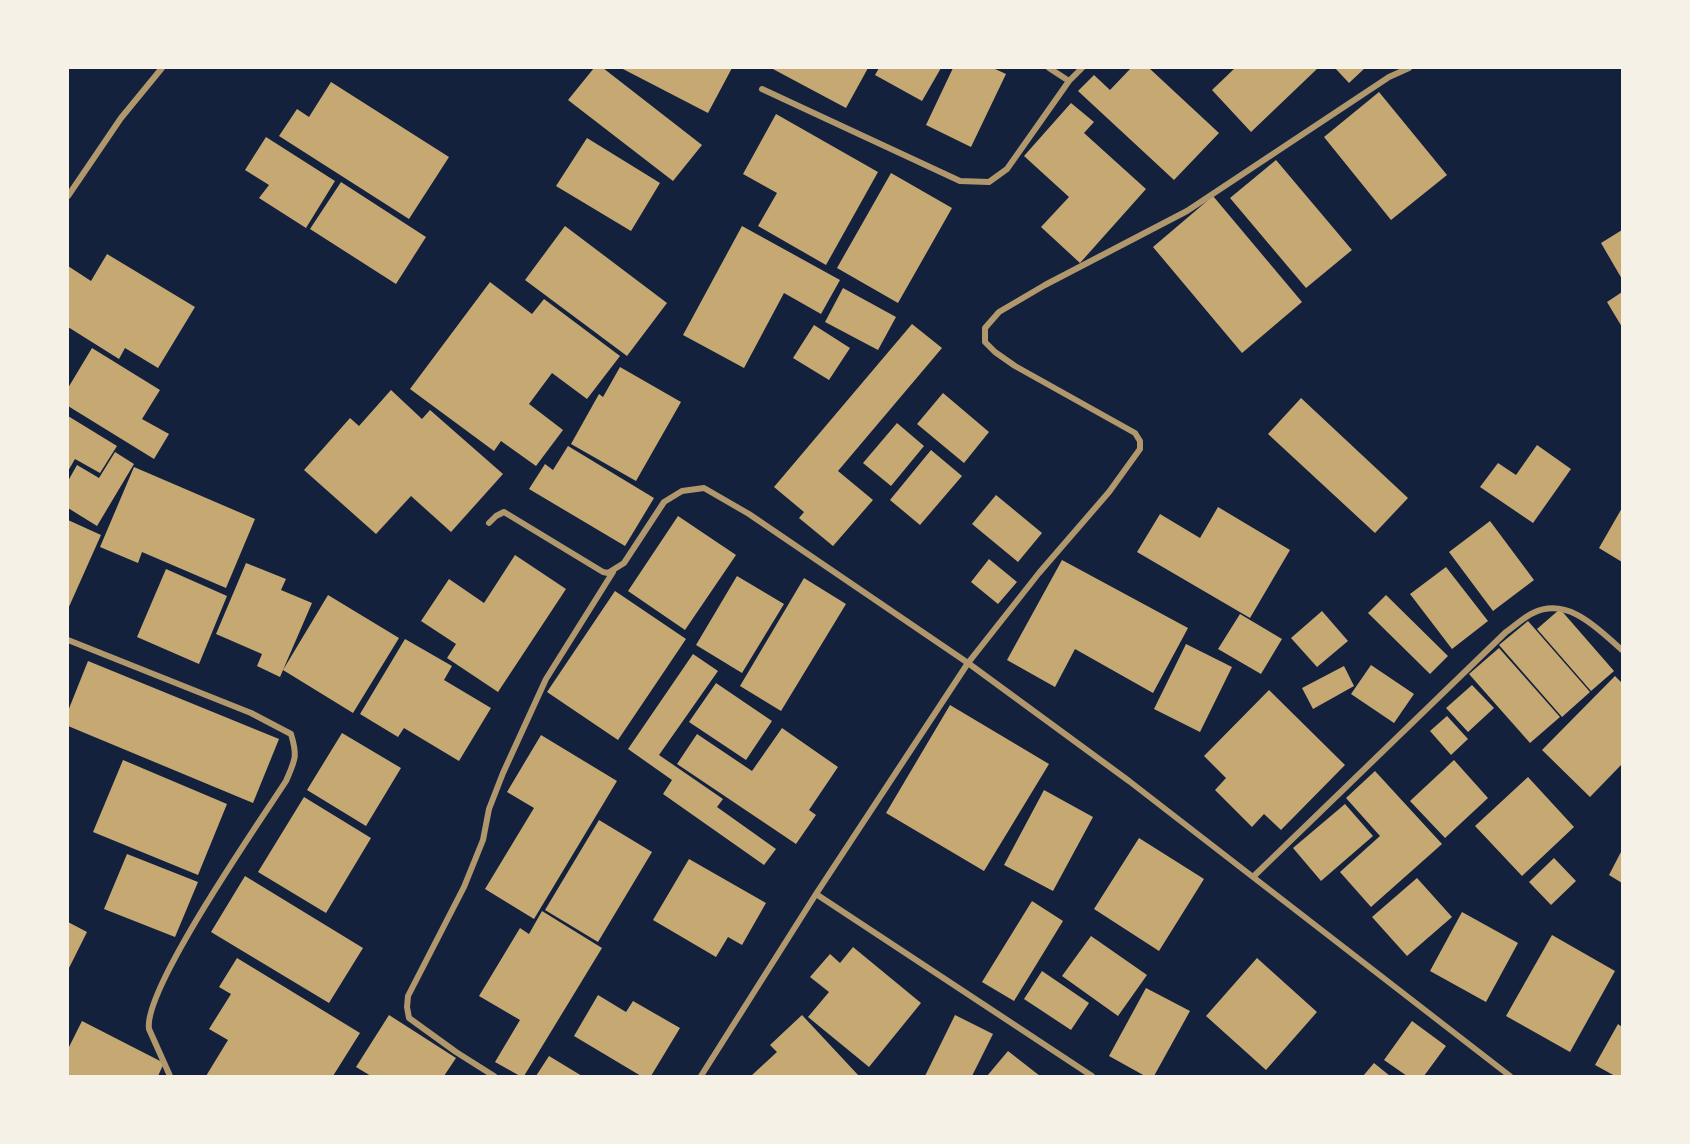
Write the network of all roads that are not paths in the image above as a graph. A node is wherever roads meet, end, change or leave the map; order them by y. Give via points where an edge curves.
1 (162, 68) edge
2 (1049, 68) edge
3 (1082, 68) edge
4 (1409, 68) edge
5 (1069, 81) junction
6 (762, 88) dead end
7 (68, 196) edge
8 (489, 523) dead end
9 (613, 572) junction
10 (68, 640) edge
11 (1623, 650) edge
12 (968, 663) junction
13 (1254, 876) junction
14 (816, 894) junction
15 (170, 1077) edge
16 (494, 1077) edge
17 (701, 1077) edge
18 (1092, 1077) edge
19 (1510, 1077) edge

1 - 7 street via 121,117
2 - 5 street
3 - 5 street
4 - 12 street via 1389,77 1187,211 999,312 985,328 985,342 995,352 1135,433 1140,449
5 - 6 street via 1007,169 988,182 960,181
8 - 9 street via 504,512 603,572
9 - 12 street via 624,563 664,502 682,491 704,488 749,514
9 - 16 street via 546,678 503,773 464,887 408,996 409,1018
10 - 15 street via 251,713 291,735 296,750 286,781 198,919 152,1005 148,1029
11 - 13 street via 1586,618 1558,607 1534,612 1506,632
12 - 13 street
12 - 14 street
13 - 19 street
14 - 17 street
14 - 18 street

